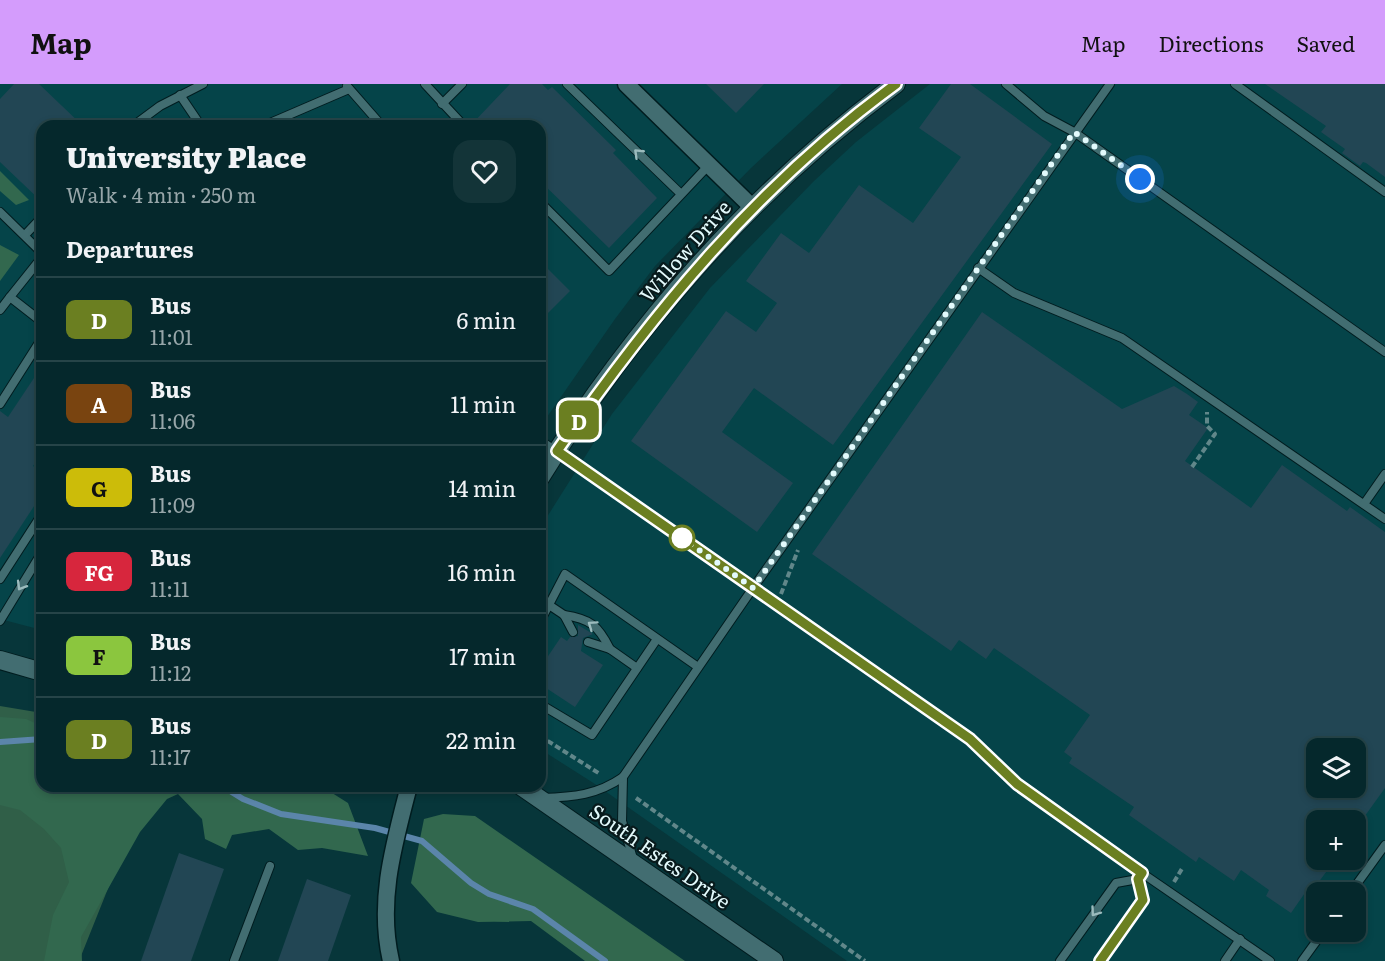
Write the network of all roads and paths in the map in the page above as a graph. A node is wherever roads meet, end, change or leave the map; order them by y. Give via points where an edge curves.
1 (203, 84) edge
2 (425, 84) edge
3 (462, 84) edge
4 (567, 84) edge
5 (626, 84) edge
6 (896, 84) edge
7 (1006, 84) edge
8 (1110, 84) edge
9 (1234, 84) edge
10 (347, 86) edge
11 (180, 95) junction
12 (442, 104) junction
13 (142, 120) edge
14 (197, 120) edge
15 (276, 120) edge
16 (377, 120) edge
17 (458, 120) edge
18 (1074, 132) junction
19 (709, 165) junction
20 (1385, 192) edge
21 (680, 193) junction
22 (752, 207) junction
23 (546, 208) edge
24 (0, 212) edge
25 (36, 223) edge
26 (25, 235) junction
27 (36, 248) edge
28 (36, 263) edge
29 (978, 268) junction
30 (10, 297) junction
31 (0, 310) edge
32 (36, 317) edge
33 (36, 347) edge
34 (1385, 352) edge
35 (0, 404) edge
36 (1206, 408) dead end
37 (546, 444) edge
38 (557, 451) junction
39 (1192, 467) dead end
40 (546, 468) edge
41 (1385, 474) edge
42 (1364, 504) junction
43 (1385, 519) edge
44 (36, 523) edge
45 (800, 547) dead end
46 (36, 567) edge
47 (0, 579) edge
48 (753, 588) junction
49 (777, 604) junction
50 (549, 605) junction
51 (546, 611) edge
52 (564, 615) junction
53 (0, 621) edge
54 (573, 632) dead end
55 (657, 639) junction
56 (588, 642) dead end
57 (610, 649) junction
58 (0, 660) edge
59 (698, 667) junction
60 (637, 668) junction
61 (36, 670) edge
62 (546, 708) edge
63 (546, 740) edge
64 (618, 786) junction
65 (407, 792) edge
66 (530, 792) edge
67 (540, 798) junction
68 (1385, 845) edge
69 (634, 864) junction
70 (270, 866) dead end
71 (1140, 876) junction
72 (1358, 882) edge
73 (1240, 939) junction
74 (1316, 942) edge
75 (234, 961) edge
76 (390, 961) edge
77 (774, 961) edge
78 (866, 961) edge
79 (1060, 961) edge
80 (1100, 961) edge
81 (1225, 961) edge
82 (1270, 961) edge
83 (1302, 961) edge

1 - 11 lane
2 - 12 lane
3 - 12 lane
21 -> 4 lane
5 - 19 street
6 - 22 street, Willow Drive
7 - 18 lane via 1044,116
8 - 18 lane
9 - 20 lane
10 - 15 lane
10 - 16 lane
11 - 13 lane
11 - 14 lane
12 - 17 lane
18 - 29 lane
18 - 34 lane
19 - 21 lane
19 - 22 street
21 - 23 lane via 609,271
22 - 38 street, Willow Drive via 659,312
24 - 26 lane
25 - 26 lane
26 - 27 lane
28 - 30 lane
29 - 42 lane via 1014,293 1122,338
29 - 48 lane
30 - 31 lane
30 - 32 lane
33 - 35 lane
36 - 39 path via 1207,426 1215,434
37 - 38 lane
38 - 40 street, Willow Drive
38 - 48 lane
41 - 42 lane
42 - 43 lane
44 - 47 lane
45 - 49 path
46 -> 53 lane
48 - 49 lane
48 - 59 lane
49 - 71 lane via 970,739 1017,784
50 - 51 lane
50 - 52 lane
50 - 55 lane via 565,574
52 - 54 lane
57 -> 52 lane via 600,630 583,618
55 - 59 lane
55 - 60 lane
56 - 57 lane
57 - 60 lane
58 - 61 street
59 - 64 lane
60 - 62 lane via 592,735
63 - 64 path
64 - 67 lane via 579,797
64 - 69 lane via 622,821
64 - 78 path
65 - 76 street via 390,856 385,918
66 - 67 street, South Estes Drive
67 - 69 street, South Estes Drive
68 - 72 lane
69 - 77 street, South Estes Drive
70 - 75 lane
71 - 73 lane
71 -> 79 lane via 1116,883
71 - 80 lane via 1143,900
73 - 81 lane
73 - 82 lane
74 - 83 lane

